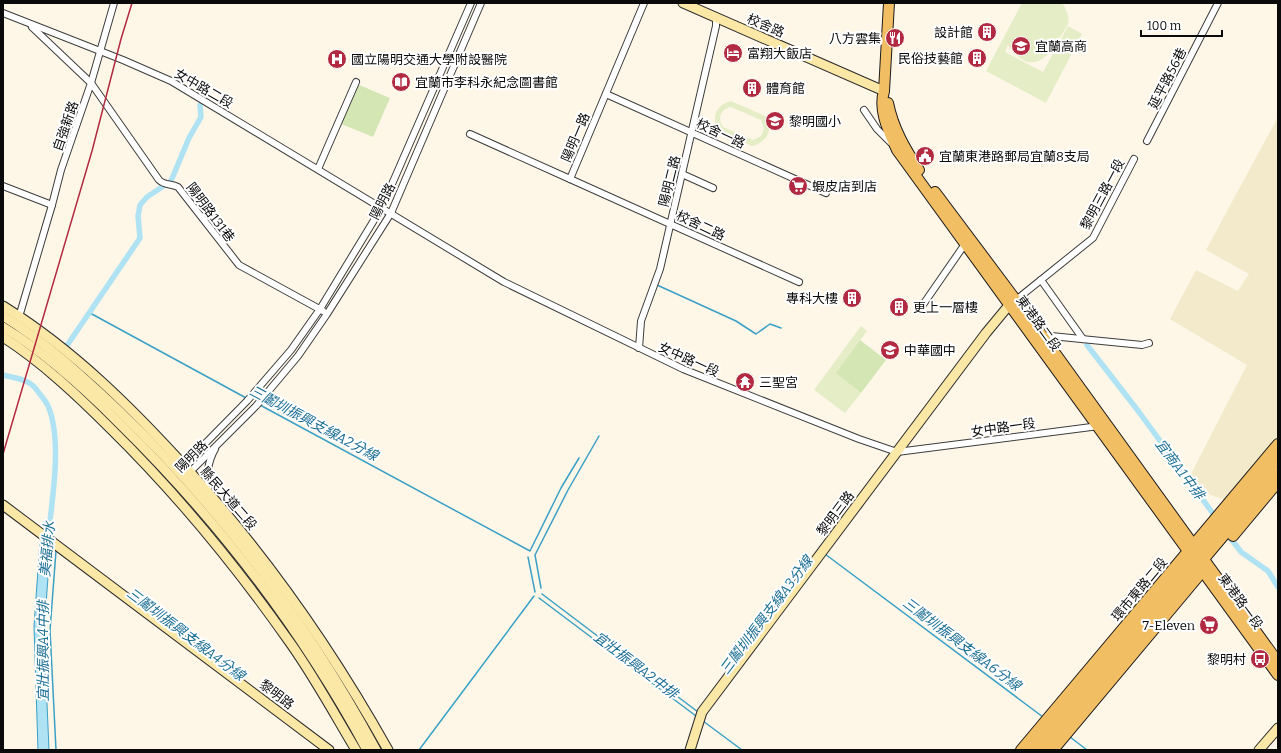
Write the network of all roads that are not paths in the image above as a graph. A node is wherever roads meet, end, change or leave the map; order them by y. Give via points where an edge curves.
1 (114, 3) edge
2 (472, 3) edge
3 (481, 3) edge
4 (644, 3) edge
5 (682, 3) edge
6 (889, 3) edge
7 (1218, 3) edge
8 (3, 13) edge
9 (716, 18) junction
10 (29, 24) junction
11 (100, 51) junction
12 (356, 82) dead end
13 (91, 83) junction
14 (884, 90) junction
15 (606, 94) junction
16 (864, 110) dead end
17 (693, 132) junction
18 (470, 134) dead end
19 (1147, 141) dead end
20 (898, 150) junction
21 (1134, 159) dead end
22 (318, 169) junction
23 (682, 174) junction
24 (570, 179) junction
25 (3, 186) edge
26 (713, 188) dead end
27 (826, 193) dead end
28 (52, 205) junction
29 (382, 207) junction
30 (391, 213) junction
31 (670, 223) junction
32 (965, 244) junction
33 (1041, 280) junction
34 (800, 282) dead end
35 (1013, 302) junction
36 (3, 306) edge
37 (920, 309) dead end
38 (322, 311) junction
39 (3, 316) edge
40 (19, 316) junction
41 (3, 327) edge
42 (3, 336) edge
43 (1038, 337) junction
44 (1083, 339) junction
45 (1148, 343) dead end
46 (639, 348) junction
47 (1103, 426) junction
48 (224, 439) junction
49 (1278, 444) edge
50 (897, 452) junction
51 (1278, 457) edge
52 (1278, 471) edge
53 (181, 474) junction
54 (1278, 482) edge
55 (167, 487) junction
56 (209, 492) junction
57 (3, 505) edge
58 (1199, 558) junction
59 (285, 596) junction
60 (1278, 662) edge
61 (1278, 675) edge
62 (1278, 728) edge
63 (329, 750) edge
64 (356, 750) edge
65 (367, 750) edge
66 (376, 750) edge
67 (388, 750) edge
68 (690, 750) edge
69 (1021, 750) edge
70 (1032, 750) edge
71 (1044, 750) edge
72 (1053, 750) edge
73 (1259, 750) edge

1 - 11 street, 自強新路
2 - 29 street, 陽明路
3 - 30 street, 陽明路
4 - 15 street, 陽明一路
5 - 9 street, 校舍路
6 - 14 main road, 東港路二段
7 - 19 street, 延平路56巷
8 - 10 street, 女中路二段
9 - 14 street, 校舍路
9 - 17 street, 陽明二路
10 - 11 street, 女中路二段
10 - 13 street, 陽明路131巷
11 - 13 street, 自強新路
11 - 22 street, 女中路二段 via 171,81
12 - 22 street
13 - 28 street, 自強新路 via 61,170
13 - 38 street, 陽明路131巷 via 158,180 178,187 239,265
14 - 20 main road, 東港路二段 via 881,99 884,118
14 - 35 main road, 東港路二段 via 893,123 905,149
15 - 17 street, 校舍一路
15 - 24 street, 陽明一路
16 - 20 street via 877,129
17 - 23 street, 陽明二路
17 - 27 street, 校舍一路
18 - 24 street, 陽明一路
20 - 32 main road, 東港路二段
21 - 33 street, 黎明三路一段 via 1093,238
22 - 29 street, 女中路二段
23 - 26 street
23 - 31 street, 陽明二路
24 - 31 street, 校舍二路
25 - 28 street
28 - 40 street, 自強新路
29 - 30 street, 女中路一段
29 - 38 street, 陽明路
30 - 46 street, 女中路一段 via 504,282
30 - 48 street, 陽明路 via 298,356
31 - 34 street, 校舍二路
31 - 46 street, 陽明二路 via 660,269 641,321
32 - 35 main road, 東港路二段
32 - 37 street
33 - 35 street, 黎明三路一段
33 - 44 street
35 - 43 main road, 東港路二段
35 - 50 street, 黎明三路 via 986,333
36 - 40 street, 縣民大道二段
38 - 53 street, 陽明路 via 274,370
39 - 53 street, 縣民大道二段 via 43,343 79,373
40 - 53 street, 縣民大道二段 via 96,377 155,434
41 - 53 street, 縣民大道二段 via 61,369
42 - 55 street via 64,384
43 - 44 street
43 - 47 main road, 東港路二段
44 - 45 street via 1142,345
46 - 50 street, 女中路一段 via 712,382
47 - 50 street, 女中路一段
47 - 58 main road, 東港路二段
48 - 53 street, 陽明路
48 - 56 street via 217,446 209,464
49 - 58 main road, 環市東路二段
50 - 68 street, 黎明三路 via 702,712
51 - 58 main road, 環市東路二段
52 - 58 main road, 環市東路二段
53 - 55 street, 陽明路
53 - 56 street, 縣民大道二段
53 - 59 street, 縣民大道二段
53 - 65 street, 縣民大道二段 via 320,670
54 - 58 main road, 環市東路二段
55 - 64 street via 205,530 270,615
56 - 59 street, 縣民大道二段
57 - 63 street, 黎明路
58 - 60 main road, 東港路一段
58 - 61 main road, 東港路一段
58 - 69 main road, 環市東路二段
58 - 70 main road, 環市東路二段
58 - 71 main road, 環市東路二段
58 - 72 main road, 環市東路二段
59 - 66 street, 縣民大道二段
59 - 67 street, 縣民大道二段 via 340,667
62 - 73 street

